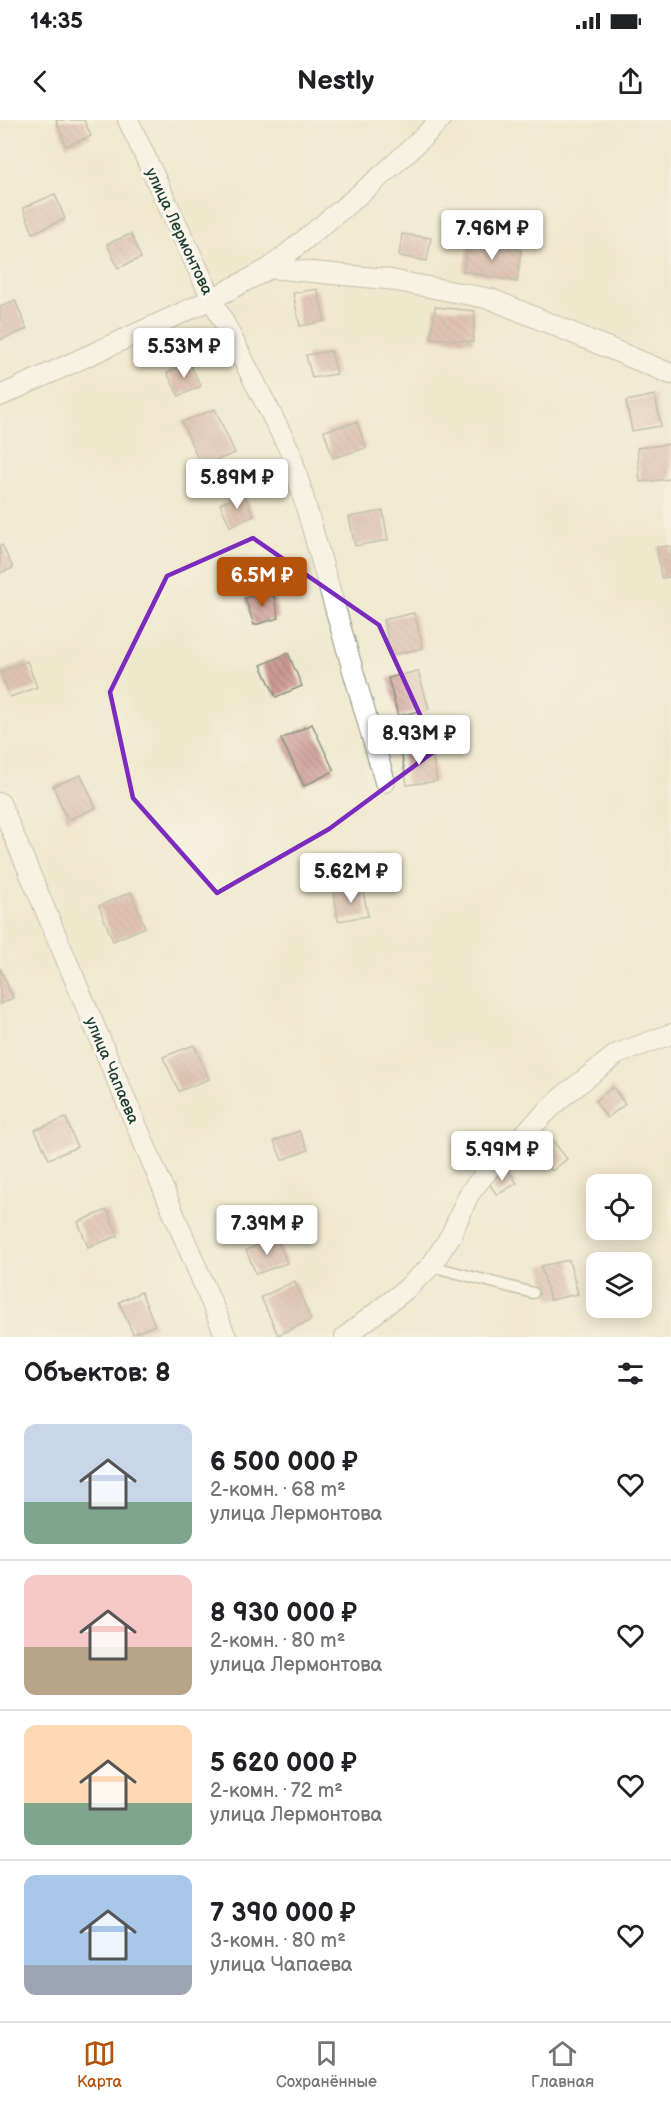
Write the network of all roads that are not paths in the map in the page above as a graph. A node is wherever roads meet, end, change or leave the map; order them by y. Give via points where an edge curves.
1 (128, 120) edge
2 (440, 120) edge
3 (270, 267) junction
4 (212, 299) junction
5 (671, 374) edge
6 (0, 396) edge
7 (385, 782) dead end
8 (0, 803) edge
9 (671, 1034) edge
10 (431, 1266) junction
11 (533, 1293) dead end
12 (226, 1337) edge
13 (345, 1337) edge

1 - 4 street, улица Лермонтова
2 - 3 street via 350,203
3 - 4 street
3 - 5 street via 386,279 491,299
4 - 6 street
4 - 7 street, улица Лермонтова via 290,451
8 - 12 street, улица Чапаева
9 - 10 street via 617,1054 562,1097 492,1165 470,1194
10 - 11 lane
10 - 13 street

